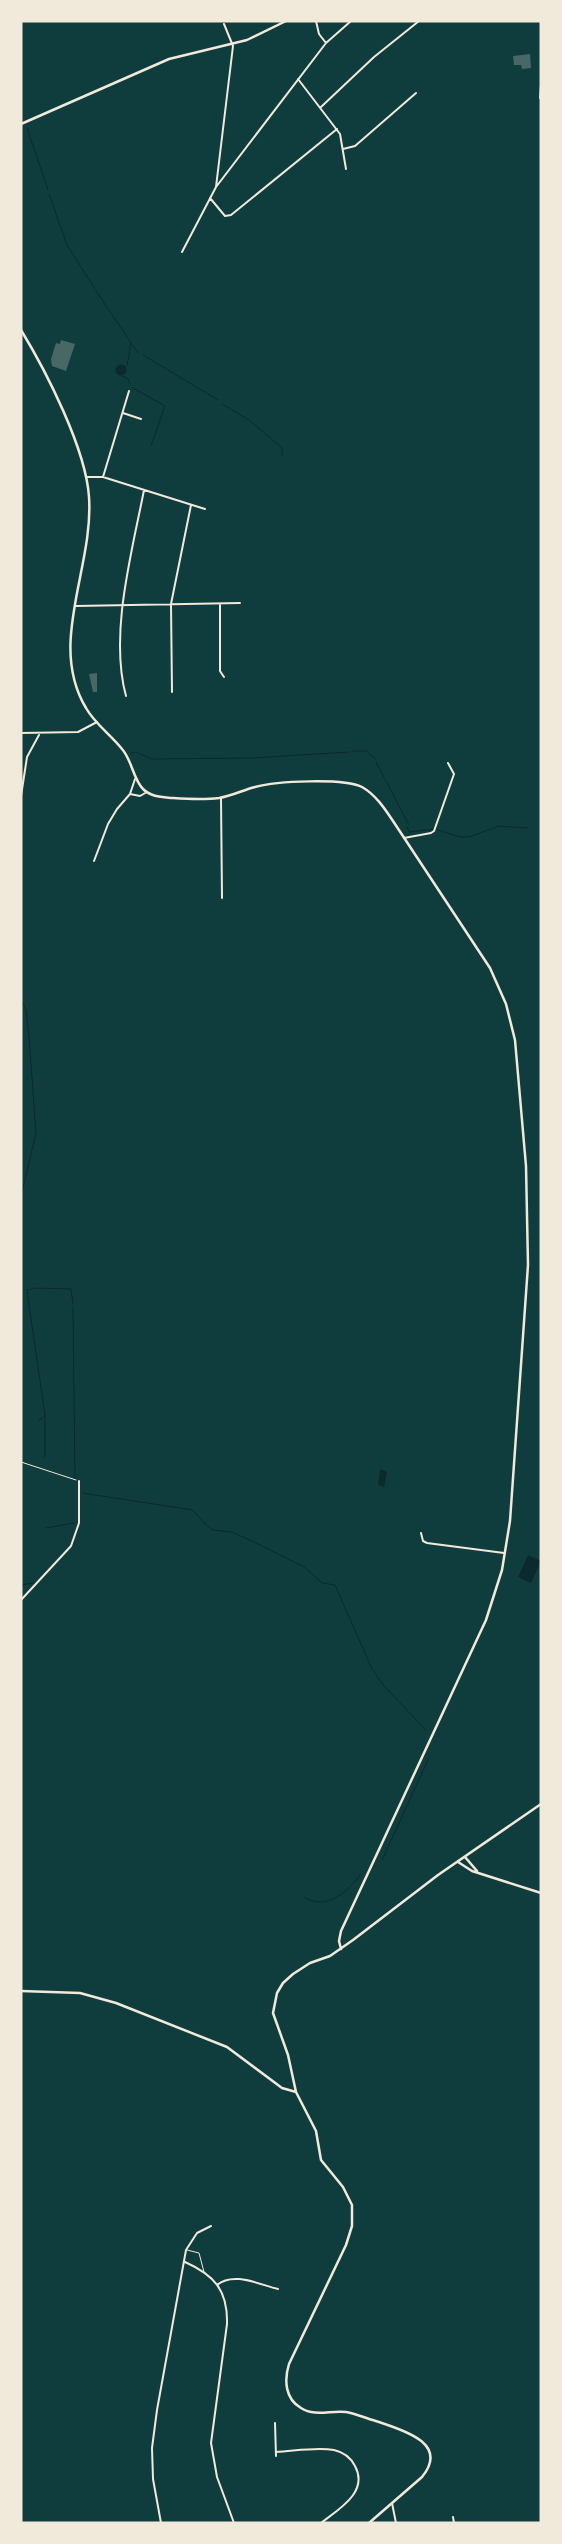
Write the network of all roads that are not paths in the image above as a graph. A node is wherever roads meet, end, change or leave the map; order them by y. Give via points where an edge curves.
1 (286, 21) edge
2 (316, 21) edge
3 (351, 21) edge
4 (419, 21) edge
5 (224, 24) dead end
6 (232, 44) junction
7 (326, 44) junction
8 (298, 79) junction
9 (541, 85) edge
10 (416, 93) dead end
11 (540, 98) edge
12 (321, 107) junction
13 (21, 124) edge
14 (337, 128) junction
15 (343, 149) junction
16 (346, 169) dead end
17 (216, 186) junction
18 (210, 198) junction
19 (182, 252) dead end
20 (21, 330) edge
21 (129, 391) dead end
22 (123, 413) junction
23 (141, 419) dead end
24 (86, 477) junction
25 (102, 477) junction
26 (144, 490) junction
27 (191, 505) junction
28 (205, 509) dead end
29 (240, 603) dead end
30 (171, 604) junction
31 (220, 604) junction
32 (76, 606) junction
33 (122, 606) junction
34 (224, 677) dead end
35 (172, 692) dead end
36 (126, 696) dead end
37 (97, 722) junction
38 (21, 734) edge
39 (39, 734) junction
40 (448, 763) dead end
41 (137, 777) junction
42 (146, 792) junction
43 (130, 794) junction
44 (21, 796) edge
45 (221, 798) junction
46 (404, 838) junction
47 (94, 861) dead end
48 (222, 898) dead end
49 (79, 1481) road end
50 (422, 1533) dead end
51 (505, 1554) junction
52 (21, 1600) edge
53 (541, 1804) edge
54 (465, 1857) junction
55 (458, 1862) junction
56 (478, 1872) junction
57 (541, 1893) edge
58 (341, 1949) junction
59 (21, 1991) edge
60 (296, 2092) junction
61 (211, 2226) dead end
62 (186, 2250) junction
63 (184, 2262) junction
64 (204, 2272) junction
65 (217, 2285) junction
66 (278, 2290) dead end
67 (275, 2424) dead end
68 (276, 2452) junction
69 (276, 2456) dead end
70 (392, 2502) junction
71 (454, 2517) dead end
72 (162, 2523) edge
73 (234, 2523) edge
74 (321, 2523) edge
75 (369, 2523) edge
76 (396, 2523) edge
77 (454, 2523) edge

1 - 6 street via 256,37
2 - 7 street
3 - 7 street
4 - 12 street via 374,57
5 - 6 street
6 - 13 street via 186,53
6 - 17 street
7 - 8 street
8 - 12 street
8 - 17 street
9 - 11 street
10 - 15 street via 355,146
12 - 14 street
14 - 15 street
14 - 18 street via 231,215 225,216
15 - 16 street
17 - 18 street
18 - 19 street
20 - 24 street via 66,420
21 - 22 street
22 - 23 street
22 - 25 street
24 - 25 street
24 - 32 street via 90,499 89,530
25 - 26 street
26 - 27 street
26 - 33 street
27 - 28 street
27 - 30 street
29 - 31 street
30 - 31 street
30 - 33 street
30 - 35 street
31 - 34 street via 220,671
32 - 33 street
32 - 37 street via 69,649 70,671 82,702
33 - 36 street via 122,683
37 - 39 street via 78,732
37 - 41 street via 128,756
38 - 39 street
39 - 44 street via 27,757
40 - 46 street via 454,774 434,831
41 - 42 street
41 - 43 street
42 - 43 street via 140,796
42 - 45 street via 163,797
43 - 47 street via 108,824
45 - 46 street via 277,783 354,784 378,800
45 - 48 street
46 - 51 street via 490,968 506,1004 515,1040 525,1151 528,1264
49 - 52 street via 79,1523 71,1546
50 - 51 street via 423,1541
51 - 58 street via 486,1620 340,1931
53 - 54 street
54 - 55 street
54 - 56 street
55 - 56 street
55 - 58 street
56 - 57 street
58 - 60 street via 293,1974 283,1983 273,2006 274,2020 288,2054
59 - 60 street via 80,1993 116,2003 227,2047 282,2088
60 - 70 street via 316,2131 321,2160 350,2199 353,2220 346,2246 289,2364 286,2385 294,2403 305,2410 347,2412 408,2431 422,2441 429,2455 426,2473
61 - 62 street via 197,2233
62 - 63 street
62 - 64 lane via 199,2253
63 - 64 street
63 - 72 street via 156,2410 152,2448 153,2479
64 - 65 street
65 - 66 street via 234,2278
65 - 73 street via 226,2306 227,2324 212,2454
67 - 68 street
68 - 69 street
68 - 74 street via 333,2450 353,2462 359,2478 355,2493
70 - 75 street
70 - 76 street
71 - 77 street

